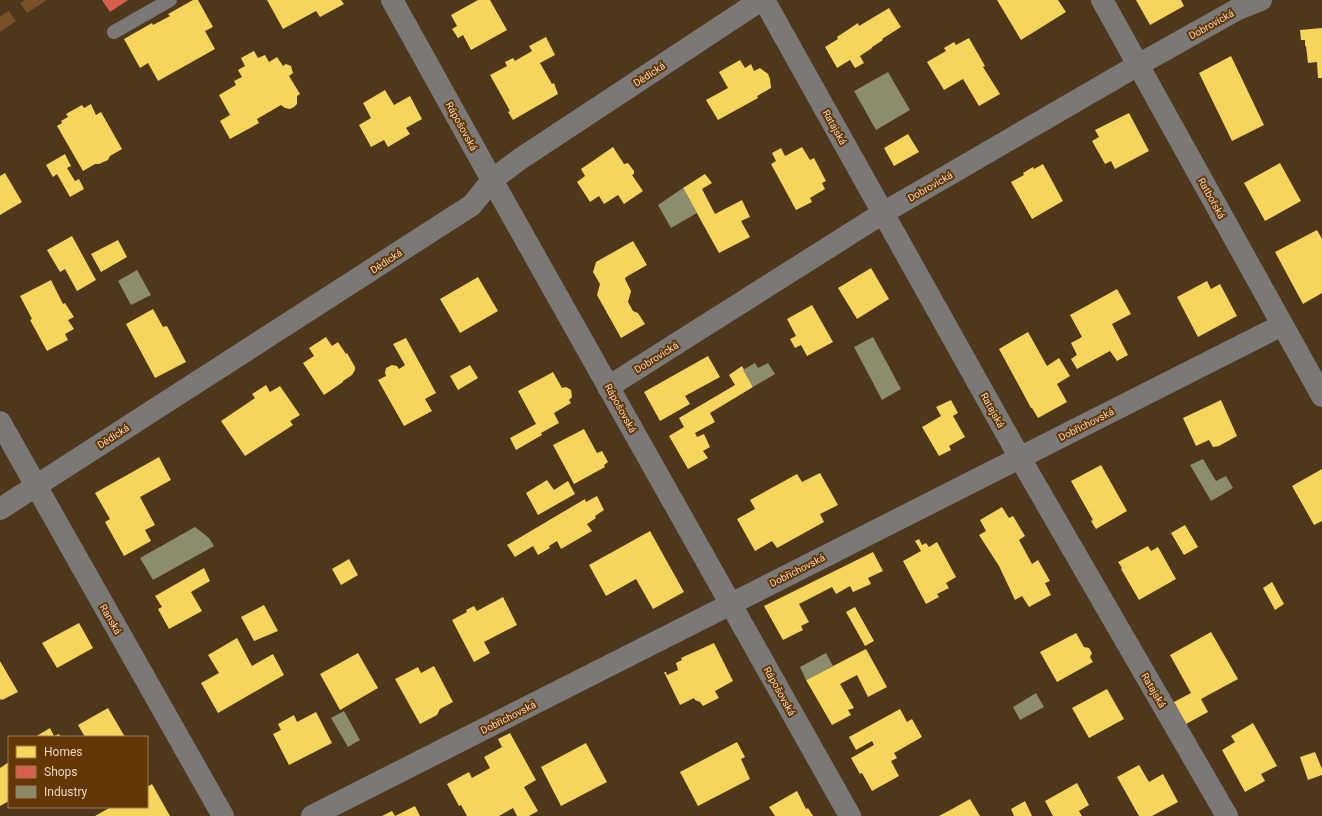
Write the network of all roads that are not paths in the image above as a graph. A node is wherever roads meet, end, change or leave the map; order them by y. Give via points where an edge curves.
1 (170, 0) edge
2 (392, 0) edge
3 (763, 0) edge
4 (1102, 0) edge
5 (1261, 0) edge
6 (114, 32) dead end
7 (1138, 65) junction
8 (492, 180) junction
9 (883, 213) junction
10 (1282, 325) junction
11 (608, 387) junction
12 (1322, 396) edge
13 (0, 422) edge
14 (1020, 458) junction
15 (36, 486) junction
16 (0, 509) edge
17 (731, 604) junction
18 (223, 816) edge
19 (312, 816) edge
20 (850, 816) edge
21 (1227, 816) edge

1 - 6 lane
2 - 8 street, Rápošovská
3 - 8 street, Dědická via 520,159
3 - 9 street, Ratajská
4 - 7 street, Ratbořská
5 - 7 street, Dobrovická via 1238,9
7 - 9 street, Dobrovická
7 - 10 street, Ratbořská
8 - 11 street, Rápošovská
8 - 15 street, Dědická via 472,205
9 - 11 street, Dobrovická
9 - 14 street, Ratajská
10 - 12 street, Ratbořská
10 - 14 street, Dobřichovská
11 - 17 street, Rápošovská
13 - 15 street, Ranská
14 - 17 street, Dobřichovská
14 - 21 street, Ratajská
15 - 16 street, Dědická
15 - 18 street, Ranská
17 - 19 street, Dobřichovská
17 - 20 street, Rápošovská

